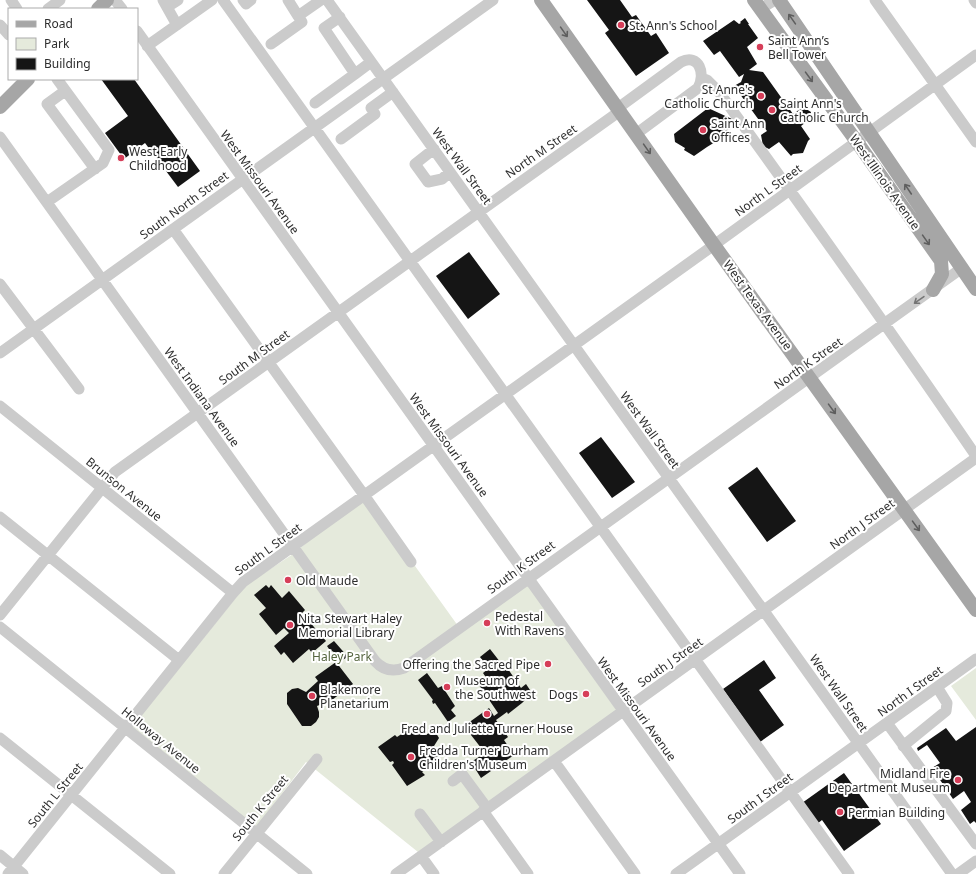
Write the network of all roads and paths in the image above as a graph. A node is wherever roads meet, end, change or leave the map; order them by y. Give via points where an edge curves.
1 (60, 0) edge
2 (107, 0) edge
3 (115, 0) edge
4 (178, 0) edge
5 (212, 0) edge
6 (223, 0) edge
7 (243, 0) edge
8 (251, 0) edge
9 (288, 0) edge
10 (321, 0) edge
11 (327, 0) edge
12 (493, 0) edge
13 (541, 0) edge
14 (775, 0) edge
15 (779, 0) edge
16 (875, 0) edge
17 (974, 0) edge
18 (976, 3) edge
19 (165, 4) edge
20 (757, 4) edge
21 (49, 8) edge
22 (99, 8) edge
23 (121, 8) edge
24 (298, 16) junction
25 (340, 17) junction
26 (0, 25) edge
27 (177, 25) junction
28 (138, 32) edge
29 (8, 34) edge
30 (271, 44) dead end
31 (148, 46) junction
32 (976, 55) edge
33 (371, 62) junction
34 (354, 74) junction
35 (702, 78) junction
36 (383, 79) junction
37 (27, 80) edge
38 (58, 80) edge
39 (935, 85) junction
40 (65, 91) junction
41 (393, 92) junction
42 (315, 103) dead end
43 (0, 107) edge
44 (619, 109) junction
45 (315, 128) junction
46 (870, 132) junction
47 (636, 134) junction
48 (0, 137) edge
49 (341, 139) dead end
50 (857, 142) junction
51 (976, 142) edge
52 (434, 149) junction
53 (95, 169) junction
54 (450, 172) junction
55 (243, 180) junction
56 (790, 190) junction
57 (47, 202) junction
58 (478, 212) junction
59 (173, 229) junction
60 (714, 245) junction
61 (410, 261) junction
62 (962, 268) junction
63 (102, 280) junction
64 (0, 284) edge
65 (976, 289) edge
66 (933, 290) junction
67 (338, 313) junction
68 (885, 324) junction
69 (34, 329) junction
70 (574, 345) junction
71 (0, 352) edge
72 (269, 362) junction
73 (810, 377) junction
74 (79, 389) dead end
75 (505, 394) junction
76 (0, 406) edge
77 (198, 413) junction
78 (433, 446) junction
79 (976, 457) edge
80 (669, 478) junction
81 (102, 488) junction
82 (364, 495) junction
83 (904, 510) junction
84 (0, 517) edge
85 (600, 527) junction
86 (293, 547) junction
87 (48, 556) junction
88 (410, 562) dead end
89 (528, 578) junction
90 (233, 593) junction
91 (976, 610) edge
92 (764, 611) junction
93 (0, 615) edge
94 (0, 627) edge
95 (976, 659) edge
96 (179, 660) junction
97 (696, 660) junction
98 (387, 669) joint
99 (937, 687) junction
100 (623, 711) junction
101 (886, 724) junction
102 (125, 728) junction
103 (0, 738) edge
104 (859, 744) junction
105 (903, 746) junction
106 (317, 759) dead end
107 (554, 760) junction
108 (453, 781) dead end
109 (790, 793) junction
110 (71, 796) junction
111 (485, 810) junction
112 (420, 814) dead end
113 (256, 834) junction
114 (441, 842) junction
115 (718, 844) junction
116 (976, 844) edge
117 (0, 855) edge
118 (422, 856) junction
119 (976, 861) edge
120 (11, 870) edge
121 (23, 874) edge
122 (170, 874) edge
123 (224, 874) edge
124 (307, 874) edge
125 (396, 874) edge
126 (434, 874) edge
127 (528, 874) edge
128 (635, 874) edge
129 (676, 874) edge
130 (740, 874) edge
131 (848, 874) edge
132 (952, 874) edge
133 (958, 874) edge

1 - 21 street
2 - 22 main road
3 - 23 street
4 - 19 street
5 - 27 street
6 - 45 street
7 - 8 street via 246,4
9 - 24 street
10 - 24 street
11 - 25 street, West Wall Street
12 - 36 street, South North Street
13 -> 44 main road, West Texas Avenue
14 - 20 street
46 -> 15 main road, West Illinois Avenue
16 - 39 street
17 - 18 street
19 - 27 street
20 -> 50 main road, West Illinois Avenue
24 - 30 street via 302,22
25 - 33 street, West Wall Street
25 - 34 street via 324,28
26 - 29 street
27 - 31 street
28 - 31 street, West Missouri Avenue
31 - 55 street, West Missouri Avenue
32 - 39 street, North L Street
33 - 34 street
33 - 36 street, West Wall Street
34 - 42 street
35 - 44 street, North M Street via 696,62 684,60
35 - 47 street via 695,91
35 - 56 street via 719,92
36 - 41 street, West Wall Street
36 - 45 street, South North Street
37 - 43 main road
38 - 40 street
39 - 46 street, North L Street
39 - 51 street
40 - 53 street via 109,150 103,163
40 - 53 street via 47,104
41 - 49 street via 371,108 375,114
41 - 52 street, West Wall Street
44 - 47 main road, West Texas Avenue
44 - 58 street, North M Street
45 - 55 street, South North Street
45 - 61 street
46 - 50 street, North L Street
62 -> 46 main road, West Illinois Avenue
47 -> 60 main road, West Texas Avenue
48 - 57 street, West Indiana Avenue
50 - 56 street, North L Street
50 -> 66 main road, West Illinois Avenue via 941,261 942,274
52 - 54 street, West Wall Street
52 - 54 street via 415,164 428,182 442,179
53 - 57 street
54 - 58 street, West Wall Street
55 - 59 street, South North Street
55 - 67 street, West Missouri Avenue
56 - 60 street, North L Street
56 - 68 street
57 - 63 street, West Indiana Avenue
58 - 61 street, South M Street
58 - 70 street, West Wall Street
59 - 63 street, South North Street
59 - 72 street
60 - 70 street, North L Street
60 - 73 main road, West Texas Avenue
61 - 67 street, South M Street
61 - 75 street
62 - 65 main road, West Illinois Avenue
62 - 66 street, North K Street
63 - 69 street, South North Street
63 - 77 street, West Indiana Avenue
64 - 69 street
66 -> 68 street, North K Street
67 - 72 street, South M Street
67 - 78 street, West Missouri Avenue
68 - 73 street, North K Street
68 - 79 street
69 - 71 street, South North Street
69 - 74 street
70 - 75 street, South L Street
70 - 80 street, West Wall Street
72 - 77 street, South M Street
72 - 82 street
73 - 80 street, North K Street
73 -> 83 main road, West Texas Avenue
75 - 78 street, South L Street
75 - 85 street
76 - 81 street, Brunson Avenue
77 - 81 street, South M Street via 115,472
77 - 86 street, West Indiana Avenue
78 - 82 street, South L Street
78 - 89 street, West Missouri Avenue
79 - 83 street, North J Street
80 - 85 street, South K Street
80 - 92 street, West Wall Street
81 - 87 street, South M Street
81 - 90 street, Brunson Avenue
82 - 86 street, South L Street
82 - 88 street
83 -> 91 main road, West Texas Avenue
83 - 92 street, North J Street
84 - 87 street
85 - 89 street, South K Street
85 - 97 street
86 - 90 street, South L Street via 243,582
86 - 98 street, West Indiana Avenue via 379,665
87 - 93 street, South M Street
87 - 96 street
89 - 98 street, South K Street via 404,668
89 - 100 street, West Missouri Avenue
90 - 96 street, South L Street
92 - 97 street, South J Street
92 - 104 street, West Wall Street
94 - 102 street, Holloway Avenue
95 - 99 street, North I Street
96 - 102 street, South L Street
97 - 100 street, South J Street
97 - 109 street
99 - 101 street, North I Street
99 - 105 street via 947,703 946,711
100 - 107 street, South J Street
100 - 115 street, West Missouri Avenue
101 - 104 street, North I Street
101 - 105 street
102 - 110 street, South L Street
102 - 113 street, Holloway Avenue
103 - 110 street
104 - 109 street, South I Street
104 - 132 street, West Wall Street
105 - 116 street
106 - 113 street, South K Street
107 - 111 street, South J Street
107 - 128 street
108 - 111 street via 462,774
109 - 115 street, South I Street
109 - 131 street
110 - 120 street, South L Street
110 - 122 street
111 - 114 street, South J Street
111 - 127 street
112 - 114 street
113 - 123 street, South K Street
113 - 124 street, Holloway Avenue
114 - 118 street, South J Street
115 - 129 street, South I Street
115 - 130 street, West Missouri Avenue
117 - 120 street
118 - 125 street, South J Street
118 - 126 street
119 - 133 street
120 - 121 street

